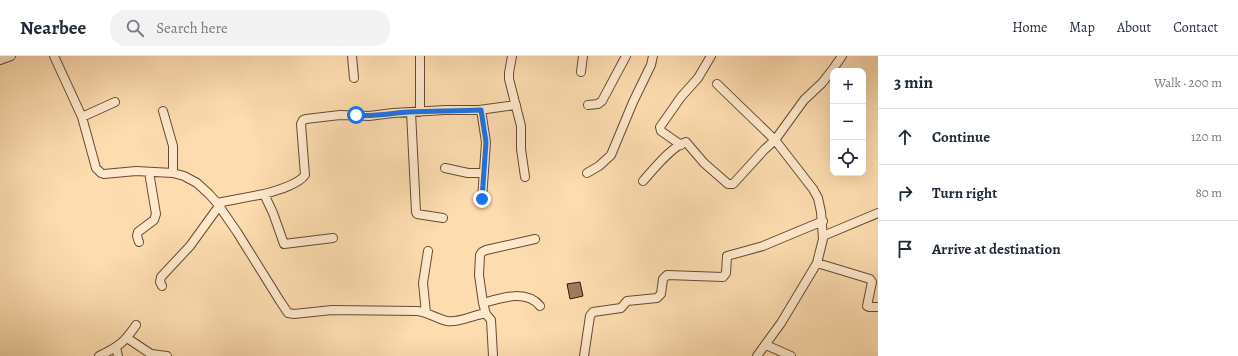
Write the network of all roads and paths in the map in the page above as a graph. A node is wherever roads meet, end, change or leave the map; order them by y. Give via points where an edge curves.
1 (11, 56) edge
2 (54, 56) edge
3 (352, 56) edge
4 (420, 56) edge
5 (512, 56) edge
6 (583, 56) edge
7 (626, 56) edge
8 (653, 56) edge
9 (711, 56) edge
10 (842, 56) edge
11 (0, 60) edge
12 (581, 72) dead end
13 (354, 78) dead end
14 (717, 84) dead end
15 (115, 102) dead end
16 (516, 105) junction
17 (588, 105) dead end
18 (481, 110) junction
19 (163, 111) dead end
20 (411, 112) junction
21 (420, 112) junction
22 (82, 117) junction
23 (775, 140) junction
24 (681, 145) junction
25 (445, 168) dead end
26 (149, 172) junction
27 (173, 173) junction
28 (484, 173) junction
29 (587, 173) dead end
30 (525, 177) dead end
31 (643, 181) dead end
32 (264, 194) junction
33 (482, 199) dead end
34 (218, 204) junction
35 (878, 213) edge
36 (443, 218) dead end
37 (823, 221) junction
38 (823, 236) junction
39 (333, 238) dead end
40 (535, 239) dead end
41 (139, 242) dead end
42 (428, 251) dead end
43 (817, 263) junction
44 (162, 286) dead end
45 (482, 303) junction
46 (540, 306) dead end
47 (878, 307) edge
48 (426, 312) junction
49 (486, 314) junction
50 (136, 325) dead end
51 (127, 338) junction
52 (766, 345) junction
53 (116, 347) junction
54 (99, 356) edge
55 (118, 356) edge
56 (167, 356) edge
57 (493, 356) edge
58 (584, 356) edge
59 (757, 356) edge
60 (791, 356) edge

1 - 11 street
2 - 22 street
3 - 13 street
4 - 21 street
5 - 16 street via 509,79
6 - 12 street
7 - 17 street via 602,101
8 - 29 street via 611,155
9 - 24 street via 698,78 660,127 661,131
10 - 23 street via 826,78 804,100
14 - 23 street
15 - 22 street
16 - 18 street
16 - 30 street via 521,126
18 - 21 street
18 - 28 street via 486,142
19 - 27 street via 173,146
20 - 21 street
20 - 32 street via 369,116 340,115 303,120 301,126 305,175 287,186
20 - 36 street via 416,212
22 - 26 street via 96,168 101,173
23 - 24 street via 731,185 704,163 688,143 684,142
23 - 37 street via 813,188
24 - 31 street via 665,157
25 - 28 street via 468,173
26 - 27 street
26 - 41 street via 156,214 154,220 138,232
27 - 34 street via 197,183
28 - 33 street
32 - 34 street
32 - 39 street via 284,244
34 - 44 street via 192,242 161,277
34 - 48 street via 291,314 332,310
35 - 38 street
37 - 38 street
37 - 58 street via 763,246 728,256 723,277 667,275 663,279 661,294 657,298 627,301 621,308 593,312 590,316
38 - 43 street
40 - 45 street via 482,252 479,275
42 - 48 street via 423,283
43 - 47 street via 870,279 872,282 867,306
43 - 52 street
45 - 46 street via 518,296 534,299
45 - 49 street
48 - 49 street via 452,321
49 - 57 street via 491,320
50 - 51 street
51 - 53 street
51 - 56 street via 151,354
52 - 59 street
52 - 60 street
53 - 54 street
53 - 55 street

